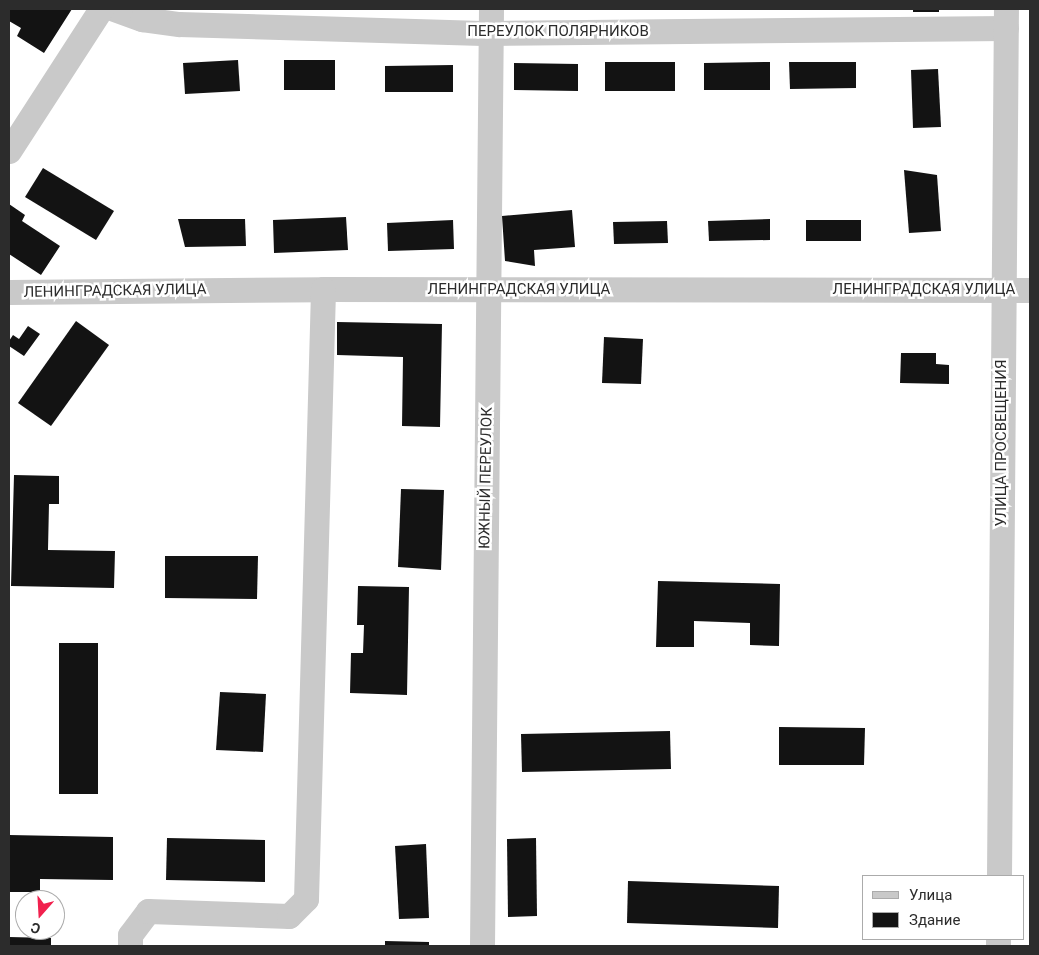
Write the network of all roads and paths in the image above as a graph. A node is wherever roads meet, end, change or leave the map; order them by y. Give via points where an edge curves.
1 (101, 9) edge
2 (114, 9) edge
3 (491, 9) edge
4 (1006, 18) edge
5 (490, 33) junction
6 (9, 151) edge
7 (323, 289) junction
8 (488, 290) junction
9 (1004, 290) junction
10 (1030, 290) edge
11 (9, 292) edge
12 (999, 875) edge
13 (130, 946) edge
14 (482, 946) edge

1 - 6 street
2 - 5 street, ПЕРЕУЛОК ПОЛЯРНИКОВ via 142,19 179,24
3 - 5 street, ЮЖНЫЙ ПЕРЕУЛОК
4 - 5 street, ПЕРЕУЛОК ПОЛЯРНИКОВ
4 - 9 street, УЛИЦА ПРОСВЕЩЕНИЯ
5 - 8 street, ЮЖНЫЙ ПЕРЕУЛОК
7 - 8 street, ЛЕНИНГРАДСКАЯ УЛИЦА
7 - 11 street, ЛЕНИНГРАДСКАЯ УЛИЦА
7 - 13 street via 306,899 289,916 148,911 130,935
8 - 9 street, ЛЕНИНГРАДСКАЯ УЛИЦА
8 - 14 street, ЮЖНЫЙ ПЕРЕУЛОК
9 - 10 street, ЛЕНИНГРАДСКАЯ УЛИЦА
9 - 12 street, УЛИЦА ПРОСВЕЩЕНИЯ

